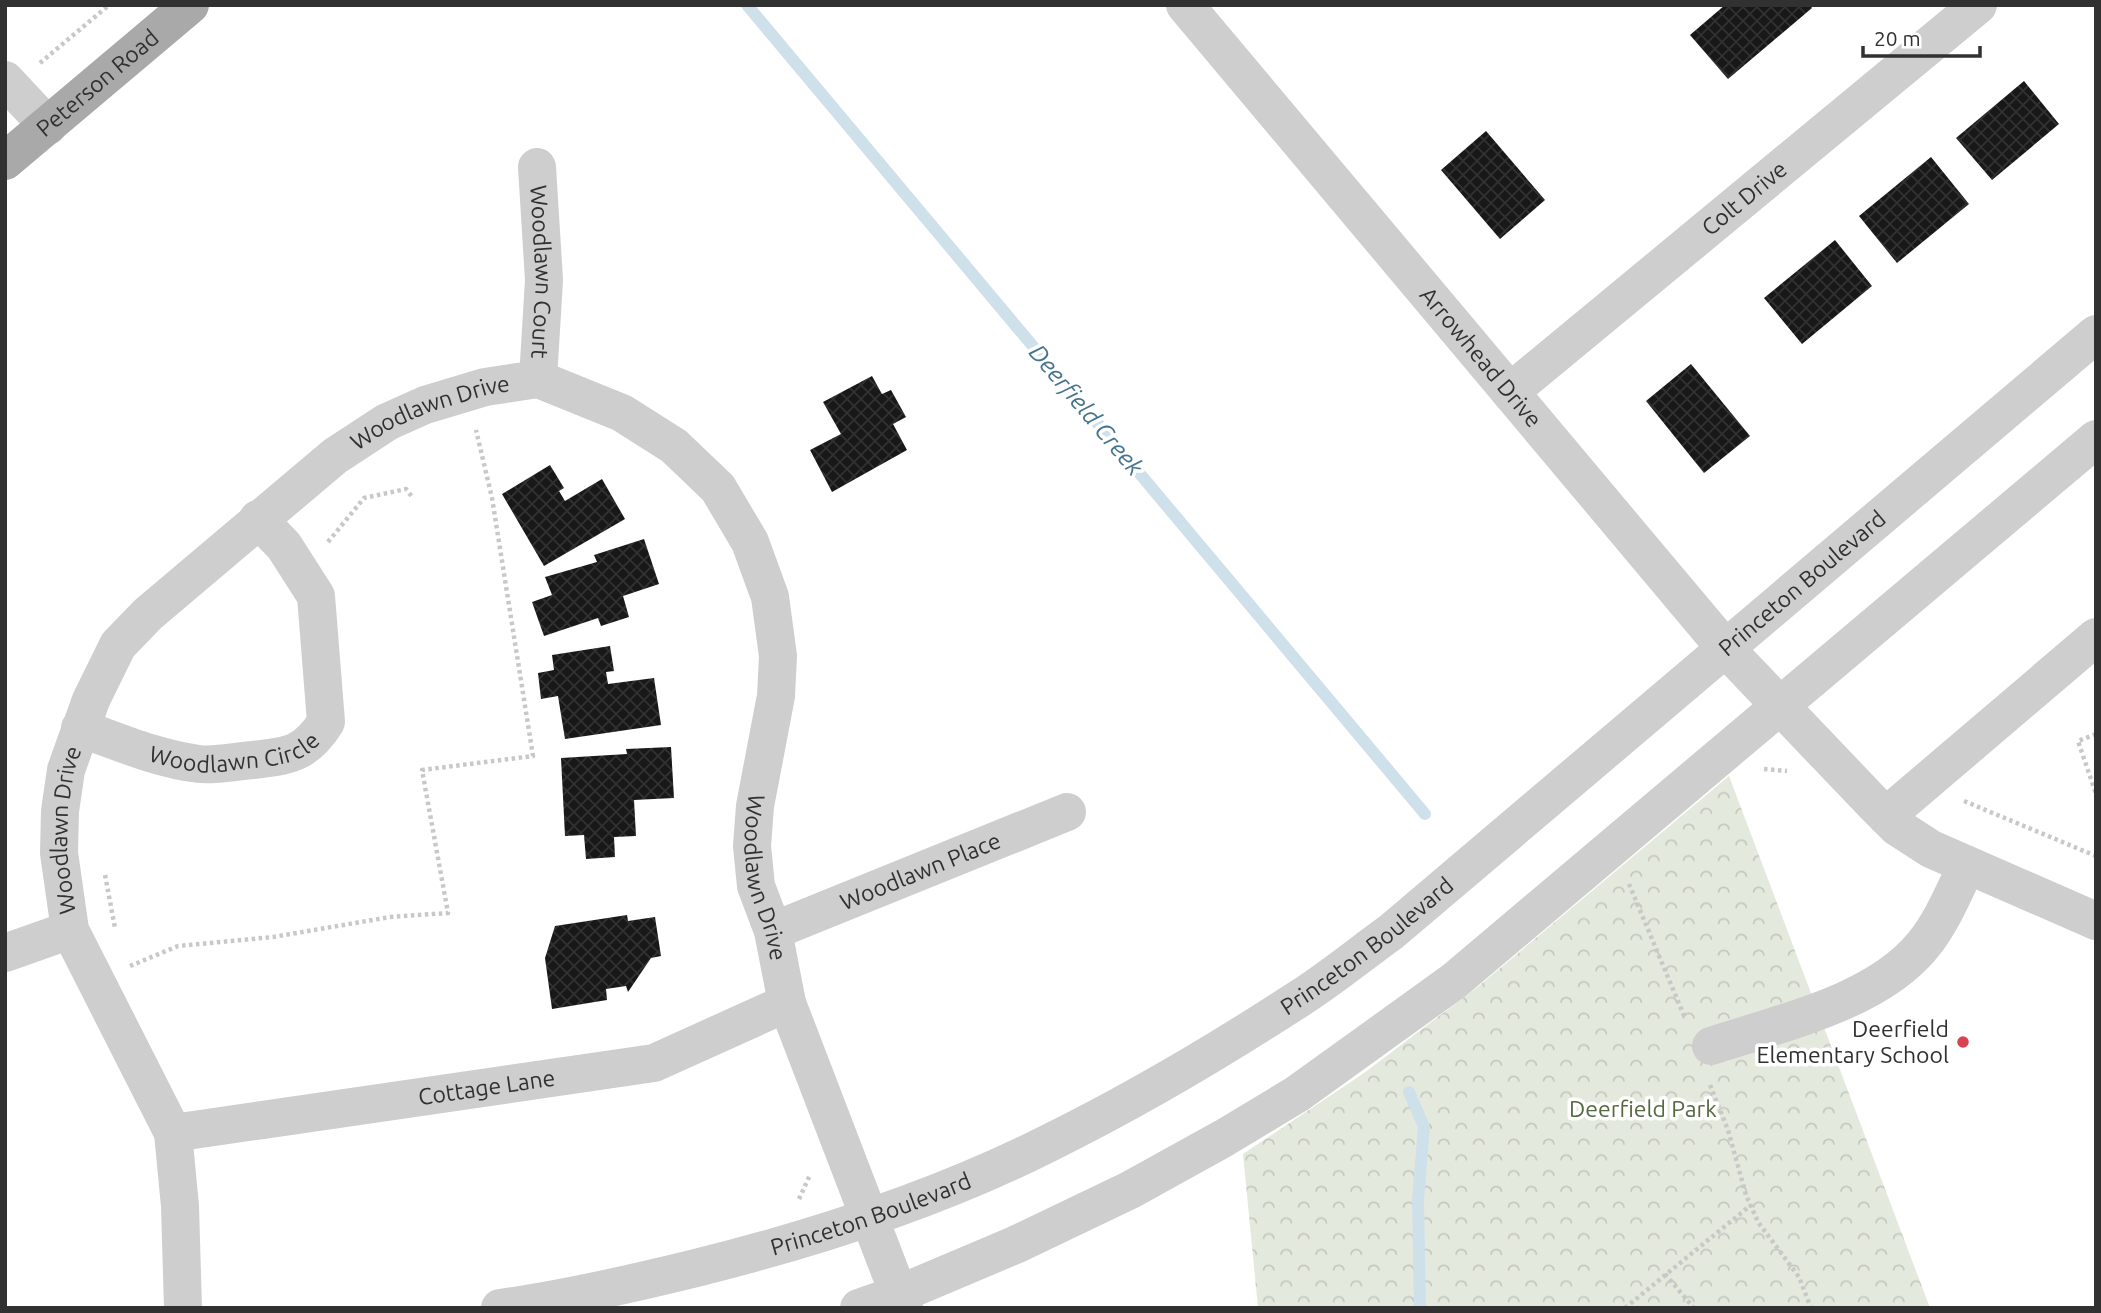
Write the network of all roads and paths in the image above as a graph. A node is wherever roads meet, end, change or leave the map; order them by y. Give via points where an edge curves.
1 (109, 5) edge
2 (190, 5) edge
3 (1185, 5) edge
4 (1978, 5) edge
5 (8, 83) edge
6 (48, 126) junction
7 (5, 161) edge
8 (537, 167) dead end
9 (2096, 334) edge
10 (538, 379) junction
11 (1510, 392) junction
12 (474, 420) dead end
13 (2096, 439) edge
14 (413, 498) dead end
15 (258, 519) junction
16 (299, 570) junction
17 (2096, 637) edge
18 (1725, 648) junction
19 (1779, 706) junction
20 (80, 728) junction
21 (2096, 734) edge
22 (1934, 775) junction
23 (2096, 794) edge
24 (1067, 812) dead end
25 (1886, 816) junction
26 (2096, 856) edge
27 (103, 864) dead end
28 (1967, 865) junction
29 (1627, 880) dead end
30 (2096, 921) edge
31 (71, 930) junction
32 (773, 931) junction
33 (117, 938) dead end
34 (5, 953) edge
35 (123, 958) dead end
36 (787, 1003) junction
37 (1703, 1051) junction
38 (173, 1133) junction
39 (814, 1165) dead end
40 (797, 1203) dead end
41 (1751, 1205) junction
42 (869, 1217) junction
43 (1665, 1275) junction
44 (901, 1301) edge
45 (1693, 1307) edge
46 (183, 1308) edge
47 (500, 1308) edge
48 (859, 1308) edge
49 (1625, 1308) edge
50 (1811, 1308) edge

1 - 5 path
2 - 6 main road, Peterson Road
3 - 11 street, Arrowhead Drive
4 - 11 street, Colt Drive
5 - 6 street
6 - 7 main road, Peterson Road
8 - 10 street, Woodlawn Court via 544,280
9 - 18 street, Princeton Boulevard
10 - 15 street, Woodlawn Drive via 485,387 387,422 335,456
10 - 32 street, Woodlawn Drive via 622,413 674,446 718,488 750,542 770,597 778,656 752,846 756,886
11 - 18 street, Arrowhead Drive
12 - 35 path via 492,498 533,756 422,770 448,913 178,946 126,968
13 - 19 street
14 - 16 path via 406,489 364,498 339,531
15 - 16 street, Woodlawn Circle
15 - 20 street, Woodlawn Drive via 118,645
16 - 20 street, Woodlawn Circle via 316,596 326,722 304,749 282,757 201,765 156,755
17 - 22 street
18 - 19 street, Arrowhead Drive
18 - 42 street, Princeton Boulevard via 1391,932 1298,999 1140,1096 1047,1144 933,1195
19 - 25 street, Arrowhead Drive
19 - 44 street via 1454,981 1297,1094 1130,1191
20 - 31 street, Woodlawn Drive via 66,770 60,811 59,853
21 - 23 path via 2078,740
22 - 25 street
22 - 26 path via 1953,797
24 - 32 street, Woodlawn Place
25 - 28 street, Arrowhead Drive via 1931,849
27 - 33 path
28 - 30 street, Arrowhead Drive
28 - 37 street via 1924,945 1898,971 1857,997
29 - 37 path
31 - 34 street
31 - 38 street, Woodlawn Drive
32 - 36 street, Woodlawn Drive
36 - 38 street, Cottage Lane via 654,1063
36 - 42 street, Woodlawn Drive
37 - 41 path
38 - 46 street, Woodlawn Drive
39 - 40 path
41 - 43 path
41 - 50 path via 1758,1222 1799,1277
42 - 44 street, Woodlawn Drive
42 - 47 street, Princeton Boulevard via 775,1248 626,1285
43 - 45 path
43 - 49 path
44 - 48 street

